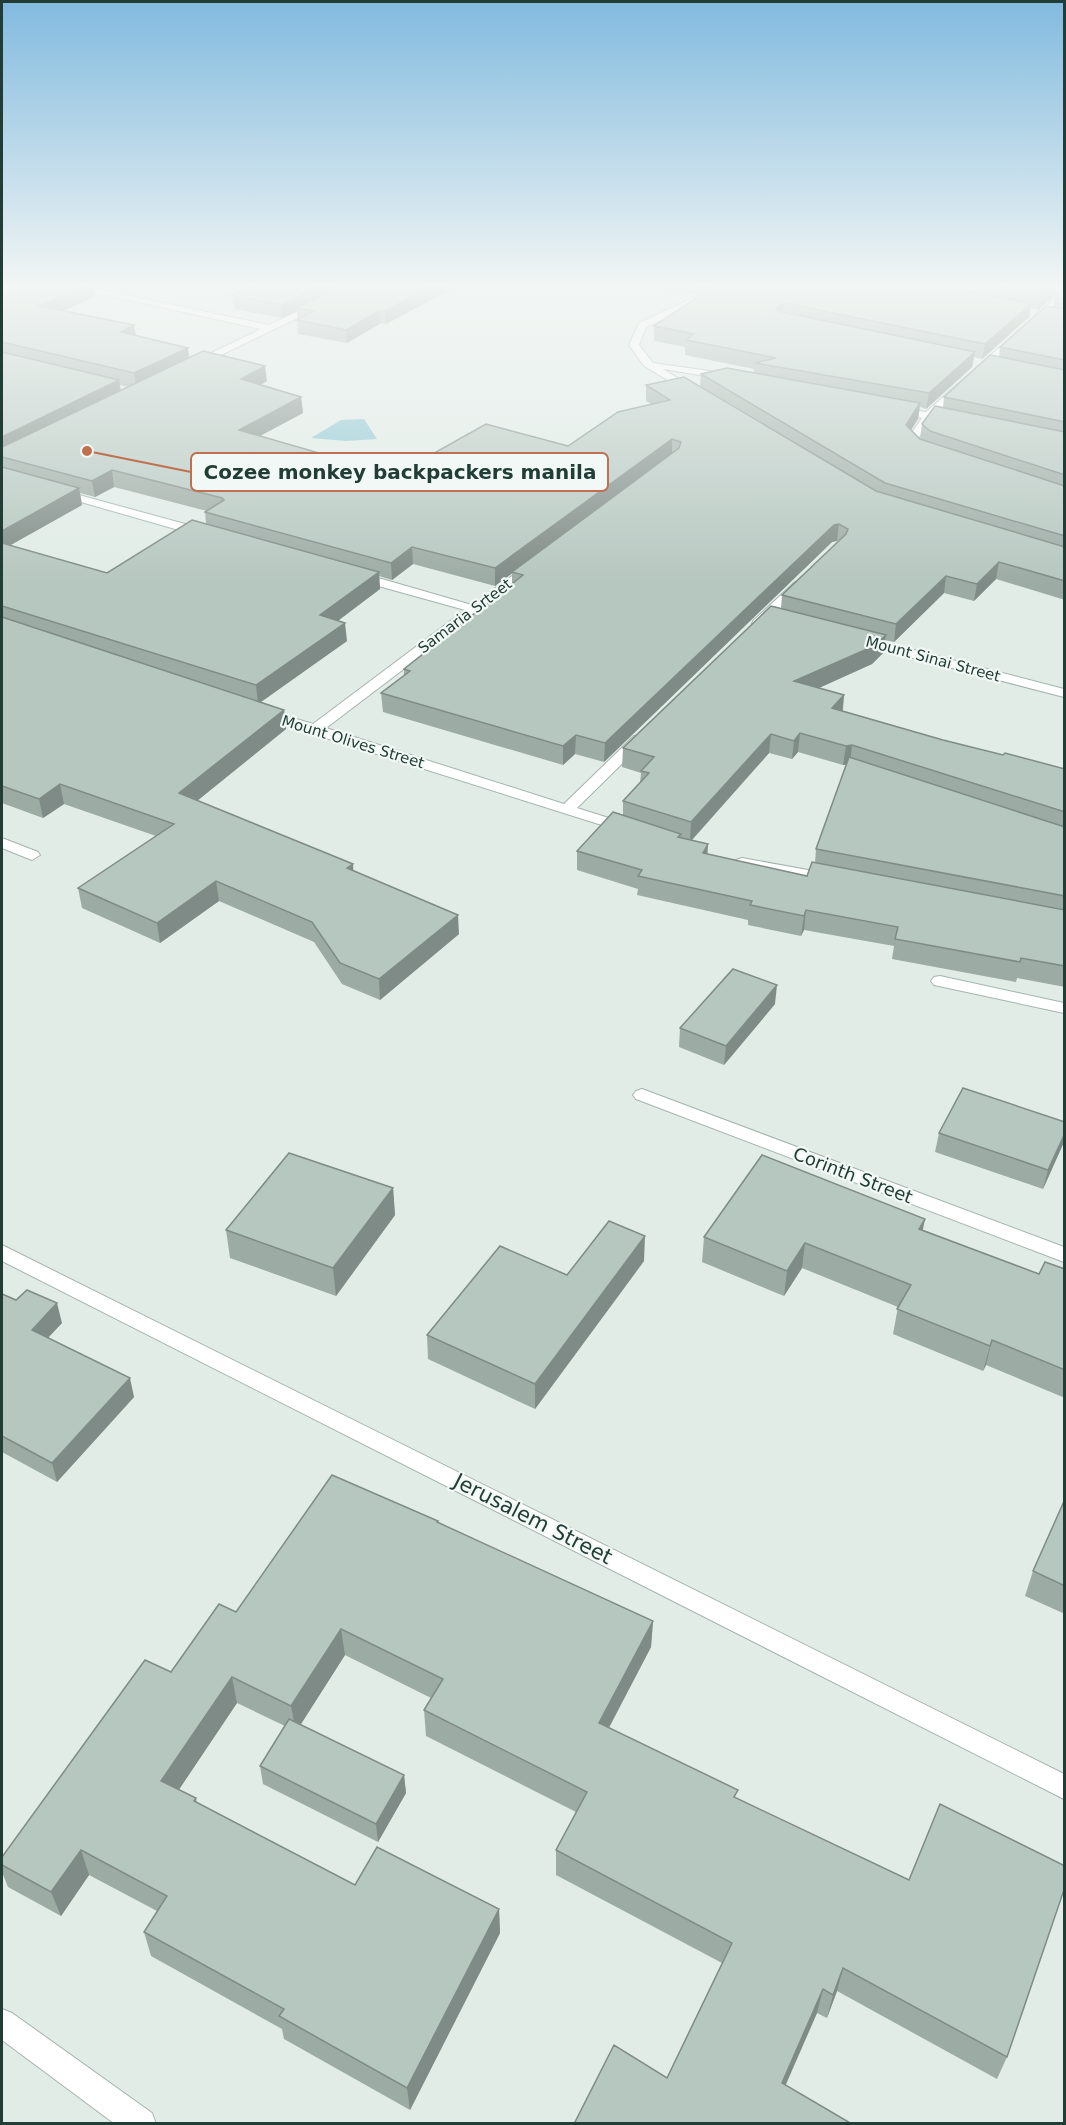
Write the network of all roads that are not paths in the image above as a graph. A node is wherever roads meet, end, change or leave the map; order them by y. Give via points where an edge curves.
1 (683, 386) edge
2 (962, 386) edge
3 (699, 396) edge
4 (882, 406) edge
5 (929, 415) junction
6 (965, 423) edge
7 (933, 455) edge
8 (48, 490) edge
9 (220, 538) edge
10 (540, 559) edge
11 (347, 573) edge
12 (806, 578) edge
13 (474, 609) junction
14 (750, 632) edge
15 (847, 637) edge
16 (1065, 693) edge
17 (248, 708) edge
18 (650, 728) edge
19 (315, 730) junction
20 (567, 809) junction
21 (641, 833) edge
22 (2, 843) edge
23 (32, 855) dead end
24 (733, 861) edge
25 (847, 883) edge
26 (940, 981) dead end
27 (1065, 1008) edge
28 (642, 1095) dead end
29 (2, 1252) edge
30 (1065, 1255) edge
31 (1065, 1787) edge
32 (2, 2023) edge
33 (141, 2124) edge

1 - 3 street
2 - 5 street
4 - 5 street
5 - 6 street
5 - 7 street via 911,441 922,452
8 - 9 street
10 - 13 street, Samaria Srteet
11 - 13 street
12 - 14 street via 772,617
13 - 19 street, Samaria Srteet
15 - 16 street, Mount Sinai Street
17 - 19 street, Mount Olives Street
18 - 20 street
19 - 20 street, Mount Olives Street
20 - 21 street, Mount Olives Street
22 - 23 street
24 - 25 street
26 - 27 street
28 - 30 street, Corinth Street
29 - 31 street, Jerusalem Street
32 - 33 street

